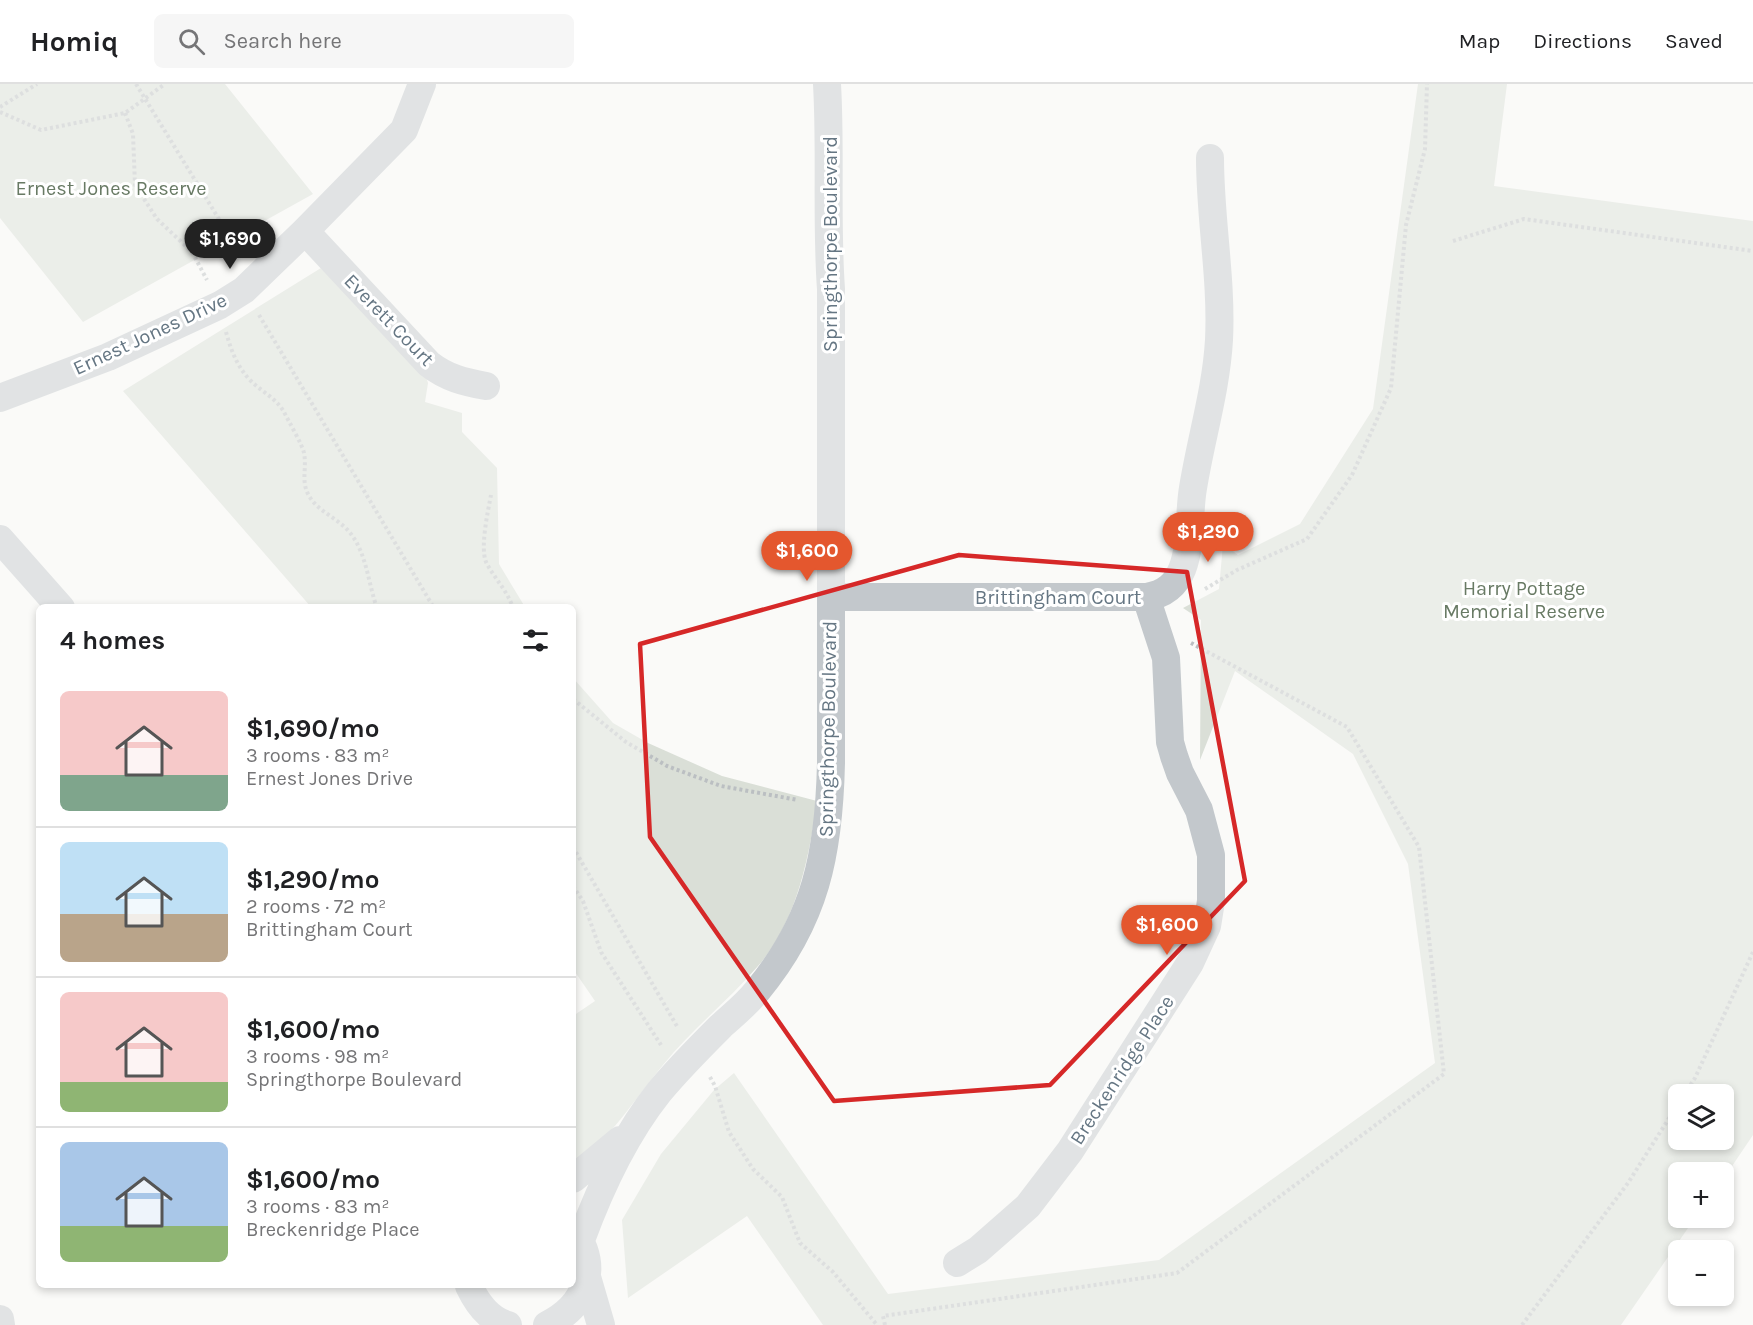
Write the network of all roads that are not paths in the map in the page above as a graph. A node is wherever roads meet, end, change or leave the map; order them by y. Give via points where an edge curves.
1 (422, 84) edge
2 (827, 84) edge
3 (1210, 158) dead end
4 (305, 231) junction
5 (486, 386) dead end
6 (0, 398) edge
7 (0, 539) edge
8 (831, 597) junction
9 (1146, 597) junction
10 (57, 604) edge
11 (633, 1130) junction
12 (576, 1177) edge
13 (577, 1235) edge
14 (957, 1263) dead end
15 (587, 1277) junction
16 (470, 1288) edge
17 (0, 1319) edge
18 (495, 1322) edge
19 (1, 1325) edge
20 (547, 1325) edge
21 (601, 1325) edge

1 - 4 street, Ernest Jones Drive via 404,130
2 - 8 street, Springthorpe Boulevard
3 - 9 street, Brittingham Court via 1219,305 1215,377 1181,575 1167,591
4 - 5 street, Everett Court via 429,364 455,380
4 - 6 street, Ernest Jones Drive via 244,290 220,305 108,357
7 - 10 street
8 - 9 street, Brittingham Court
8 - 11 street, Springthorpe Boulevard via 830,808 819,876 808,908 776,967 756,993 694,1054
9 - 14 street, Breckenridge Place via 1166,658 1170,742 1198,810 1210,855 1207,926 1190,963 1070,1151 1029,1206
11 - 12 street, Springthorpe Boulevard
11 - 13 street, Springthorpe Boulevard
13 - 15 street via 587,1258
15 - 20 street via 574,1307
15 - 21 street
16 - 18 street
17 - 19 street

